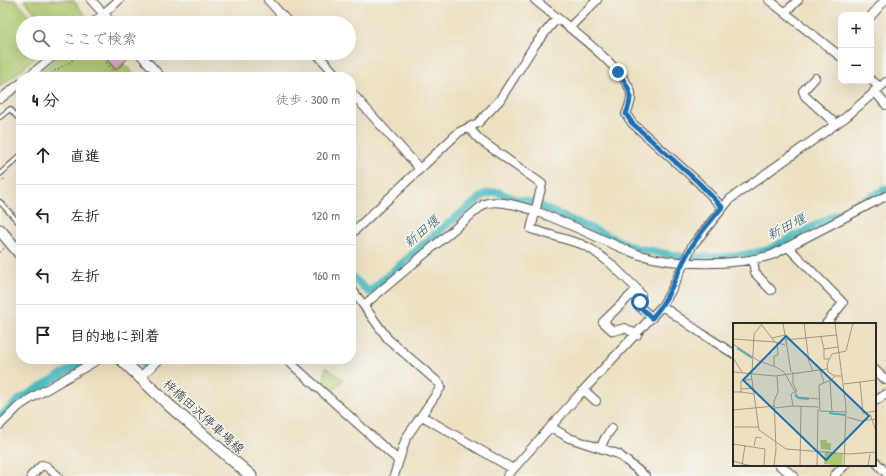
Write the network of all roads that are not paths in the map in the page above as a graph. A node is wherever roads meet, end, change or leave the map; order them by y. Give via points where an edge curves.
1 (91, 0) edge
2 (119, 0) edge
3 (268, 0) edge
4 (536, 0) edge
5 (597, 0) edge
6 (769, 0) edge
7 (798, 0) edge
8 (885, 0) edge
9 (785, 13) junction
10 (874, 13) edge
11 (103, 14) joint
12 (283, 16) edge
13 (557, 18) junction
14 (570, 27) junction
15 (838, 54) edge
16 (49, 60) edge
17 (145, 60) edge
18 (322, 60) edge
19 (34, 72) edge
20 (156, 72) edge
21 (333, 72) edge
22 (815, 78) dead end
23 (880, 86) edge
24 (16, 87) edge
25 (356, 98) edge
26 (0, 99) edge
27 (886, 104) edge
28 (16, 116) edge
29 (0, 117) edge
30 (836, 124) junction
31 (469, 128) junction
32 (16, 160) edge
33 (420, 168) junction
34 (0, 174) edge
35 (886, 196) edge
36 (0, 202) edge
37 (722, 207) junction
38 (534, 211) junction
39 (16, 220) edge
40 (356, 229) edge
41 (0, 230) edge
42 (788, 247) junction
43 (16, 248) edge
44 (753, 259) junction
45 (684, 263) junction
46 (637, 288) junction
47 (771, 290) dead end
48 (356, 295) edge
49 (364, 305) junction
50 (662, 306) junction
51 (652, 318) junction
52 (827, 323) edge
53 (637, 335) junction
54 (733, 353) edge
55 (90, 364) edge
56 (126, 364) edge
57 (154, 364) edge
58 (292, 364) edge
59 (876, 371) edge
60 (140, 377) junction
61 (886, 380) edge
62 (584, 390) junction
63 (886, 394) edge
64 (876, 400) edge
65 (596, 401) dead end
66 (422, 416) junction
67 (0, 425) edge
68 (551, 427) junction
69 (612, 428) dead end
70 (601, 448) junction
71 (398, 460) junction
72 (876, 462) edge
73 (780, 466) edge
74 (844, 466) edge
75 (514, 469) junction
76 (886, 473) edge
77 (31, 476) edge
78 (58, 476) edge
79 (251, 476) edge
80 (394, 476) edge
81 (507, 476) edge
82 (646, 476) edge
83 (794, 476) edge
84 (834, 476) edge

1 - 11 street
2 - 11 street
3 - 12 street
4 - 13 street
5 - 14 street
6 - 9 street
7 - 9 street
8 - 10 street
9 - 15 street
13 - 14 street
13 - 31 street via 534,46 499,101 478,124
14 - 37 street via 602,55 626,84 631,97 626,114 632,123
16 - 19 street
17 - 20 street
18 - 21 street
22 - 30 street via 803,91 805,96
23 - 27 street
23 - 30 street
24 - 26 street
25 - 33 street
28 - 29 lane via 10,109
30 - 37 street via 740,191
31 - 33 street via 459,132
31 - 38 street via 480,140 542,184
32 - 34 lane
33 - 40 street
35 - 42 street
36 - 39 lane
37 - 45 street via 692,246
38 - 45 street via 627,250
38 - 46 street via 531,228 591,249
38 - 49 street via 501,202 491,201 484,204
41 - 43 main road
42 - 44 street
42 - 52 street via 842,303
44 - 45 street
44 - 47 street via 755,273
45 - 50 street
46 - 51 street via 641,295 640,307
46 - 53 street via 603,322 613,331 625,328
48 - 49 street
49 - 66 street via 388,339 440,384 440,391
50 - 51 street
50 - 54 street
51 - 53 street
53 - 62 street
55 - 67 street via 28,400
56 - 60 main road, 梓橋田沢停車場線
57 - 60 street
58 - 71 street
59 - 61 street
60 - 79 main road, 梓橋田沢停車場線
62 - 65 street
62 - 68 street
63 - 64 street
66 - 71 street via 406,438
66 - 75 street
68 - 70 street via 569,438
68 - 75 street
69 - 70 street
70 - 82 street via 618,454
71 - 80 street
72 - 76 street
73 - 83 street
74 - 84 street
75 - 81 street
77 - 78 street via 42,466 46,466

